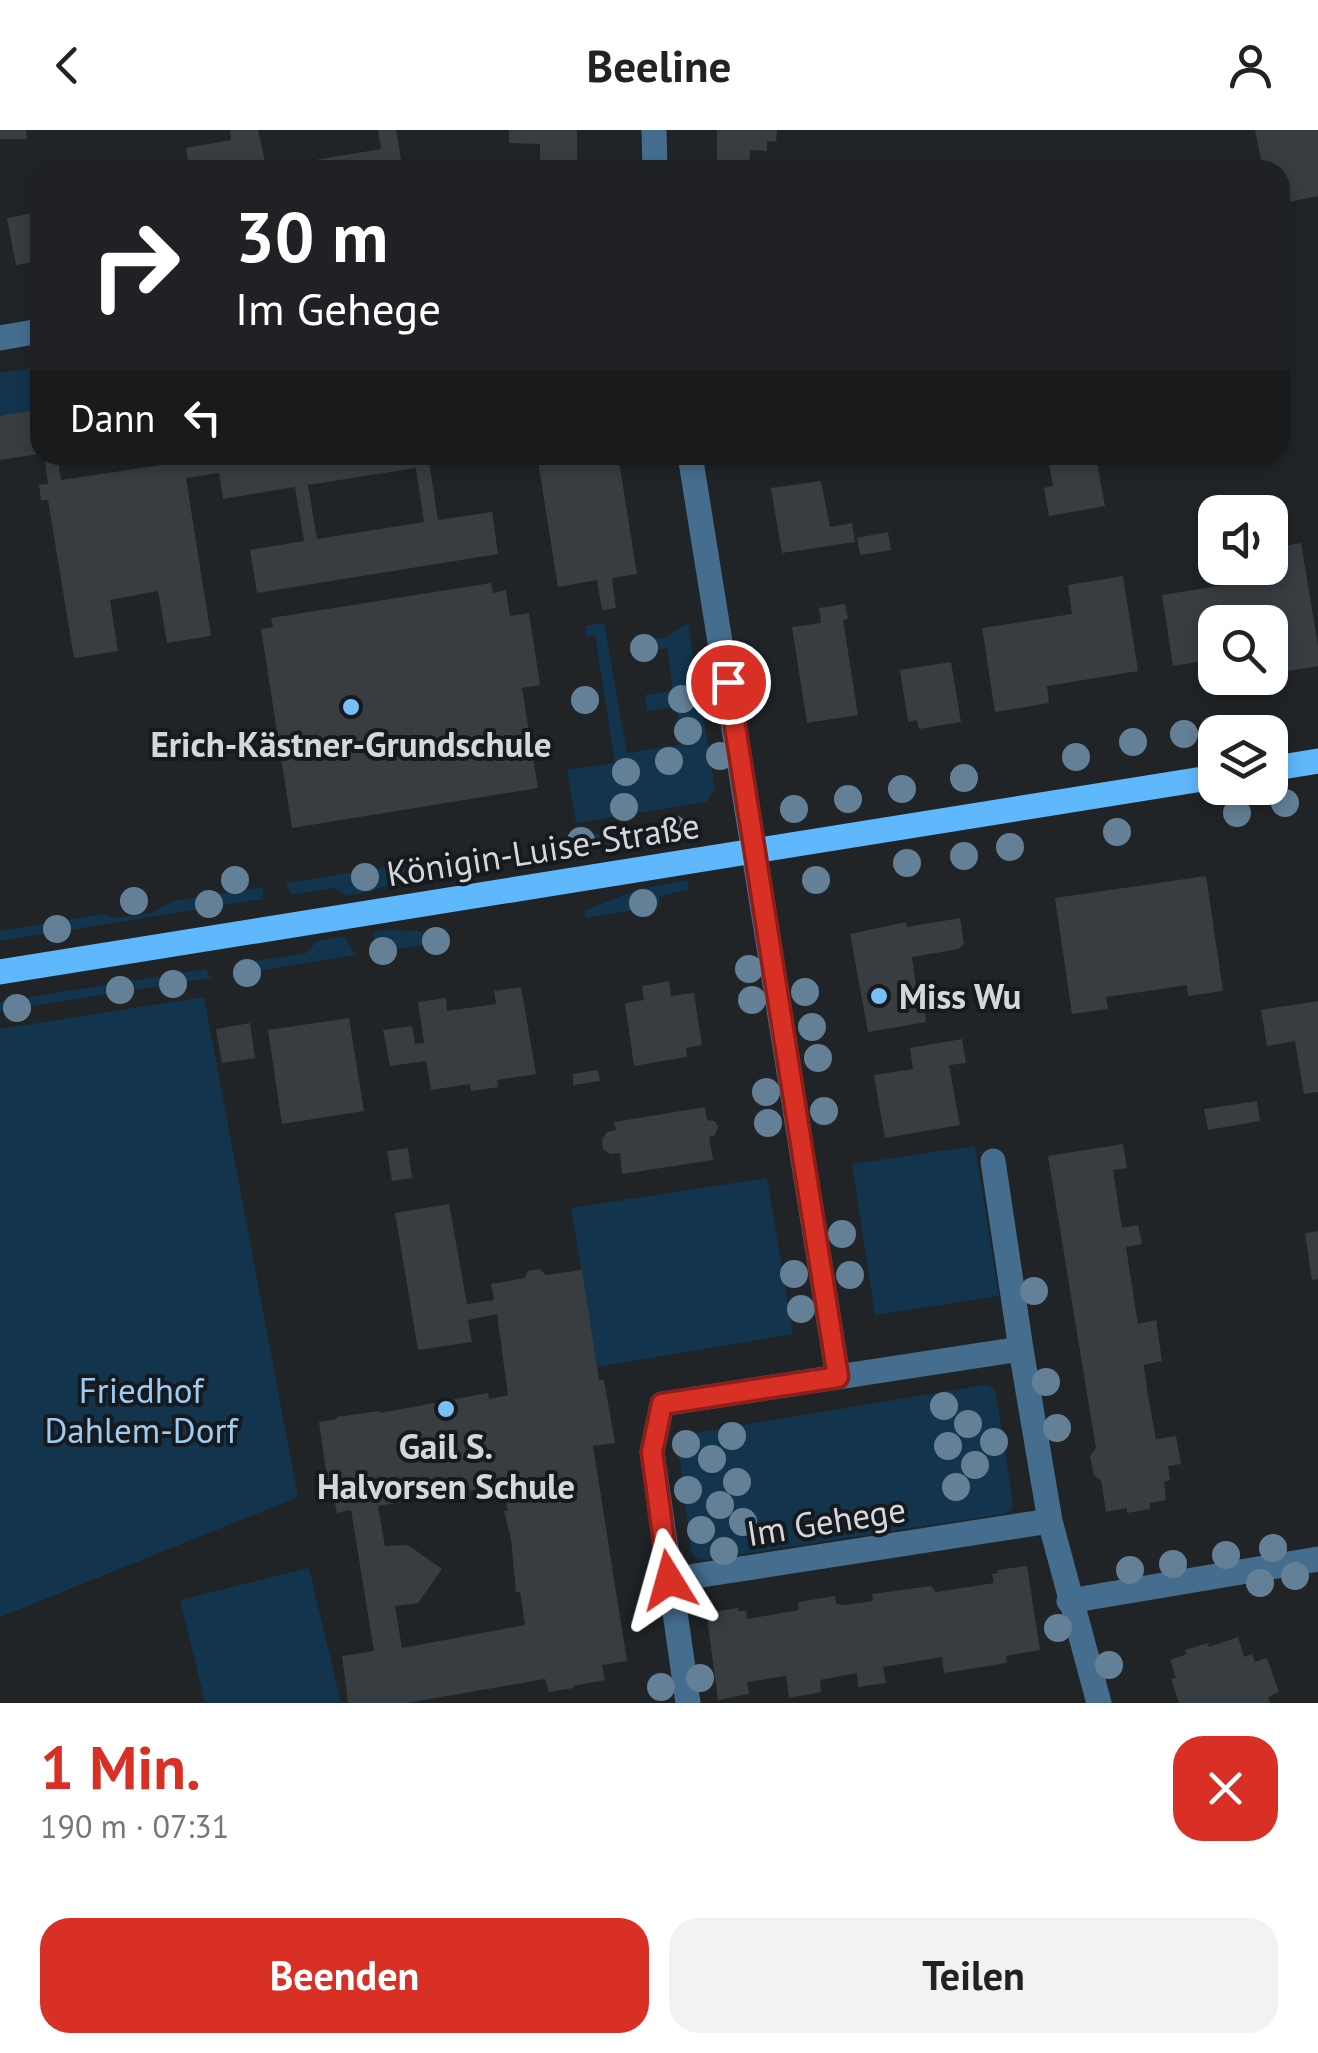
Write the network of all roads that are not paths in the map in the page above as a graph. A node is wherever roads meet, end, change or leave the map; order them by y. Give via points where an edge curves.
1 (654, 130) edge
2 (656, 160) edge
3 (30, 333) edge
4 (0, 338) edge
5 (692, 465) edge
6 (1318, 761) edge
7 (1288, 765) edge
8 (1198, 780) edge
9 (755, 850) junction
10 (0, 972) edge
11 (994, 1161) dead end
12 (1021, 1348) junction
13 (838, 1377) junction
14 (1050, 1522) junction
15 (1318, 1559) edge
16 (669, 1580) junction
17 (1069, 1600) junction
18 (688, 1703) edge
19 (1100, 1703) edge

1 - 2 street
3 - 4 street
5 - 9 street
6 - 7 main road
8 - 9 main road, Königin-Luise-Straße
9 - 10 main road, Königin-Luise-Straße
9 - 13 street
11 - 12 street
12 - 13 street
12 - 14 street
13 - 16 street via 662,1404 652,1452
14 - 16 street, Im Gehege
14 - 17 street
15 - 17 street
16 - 18 street
17 - 19 street

